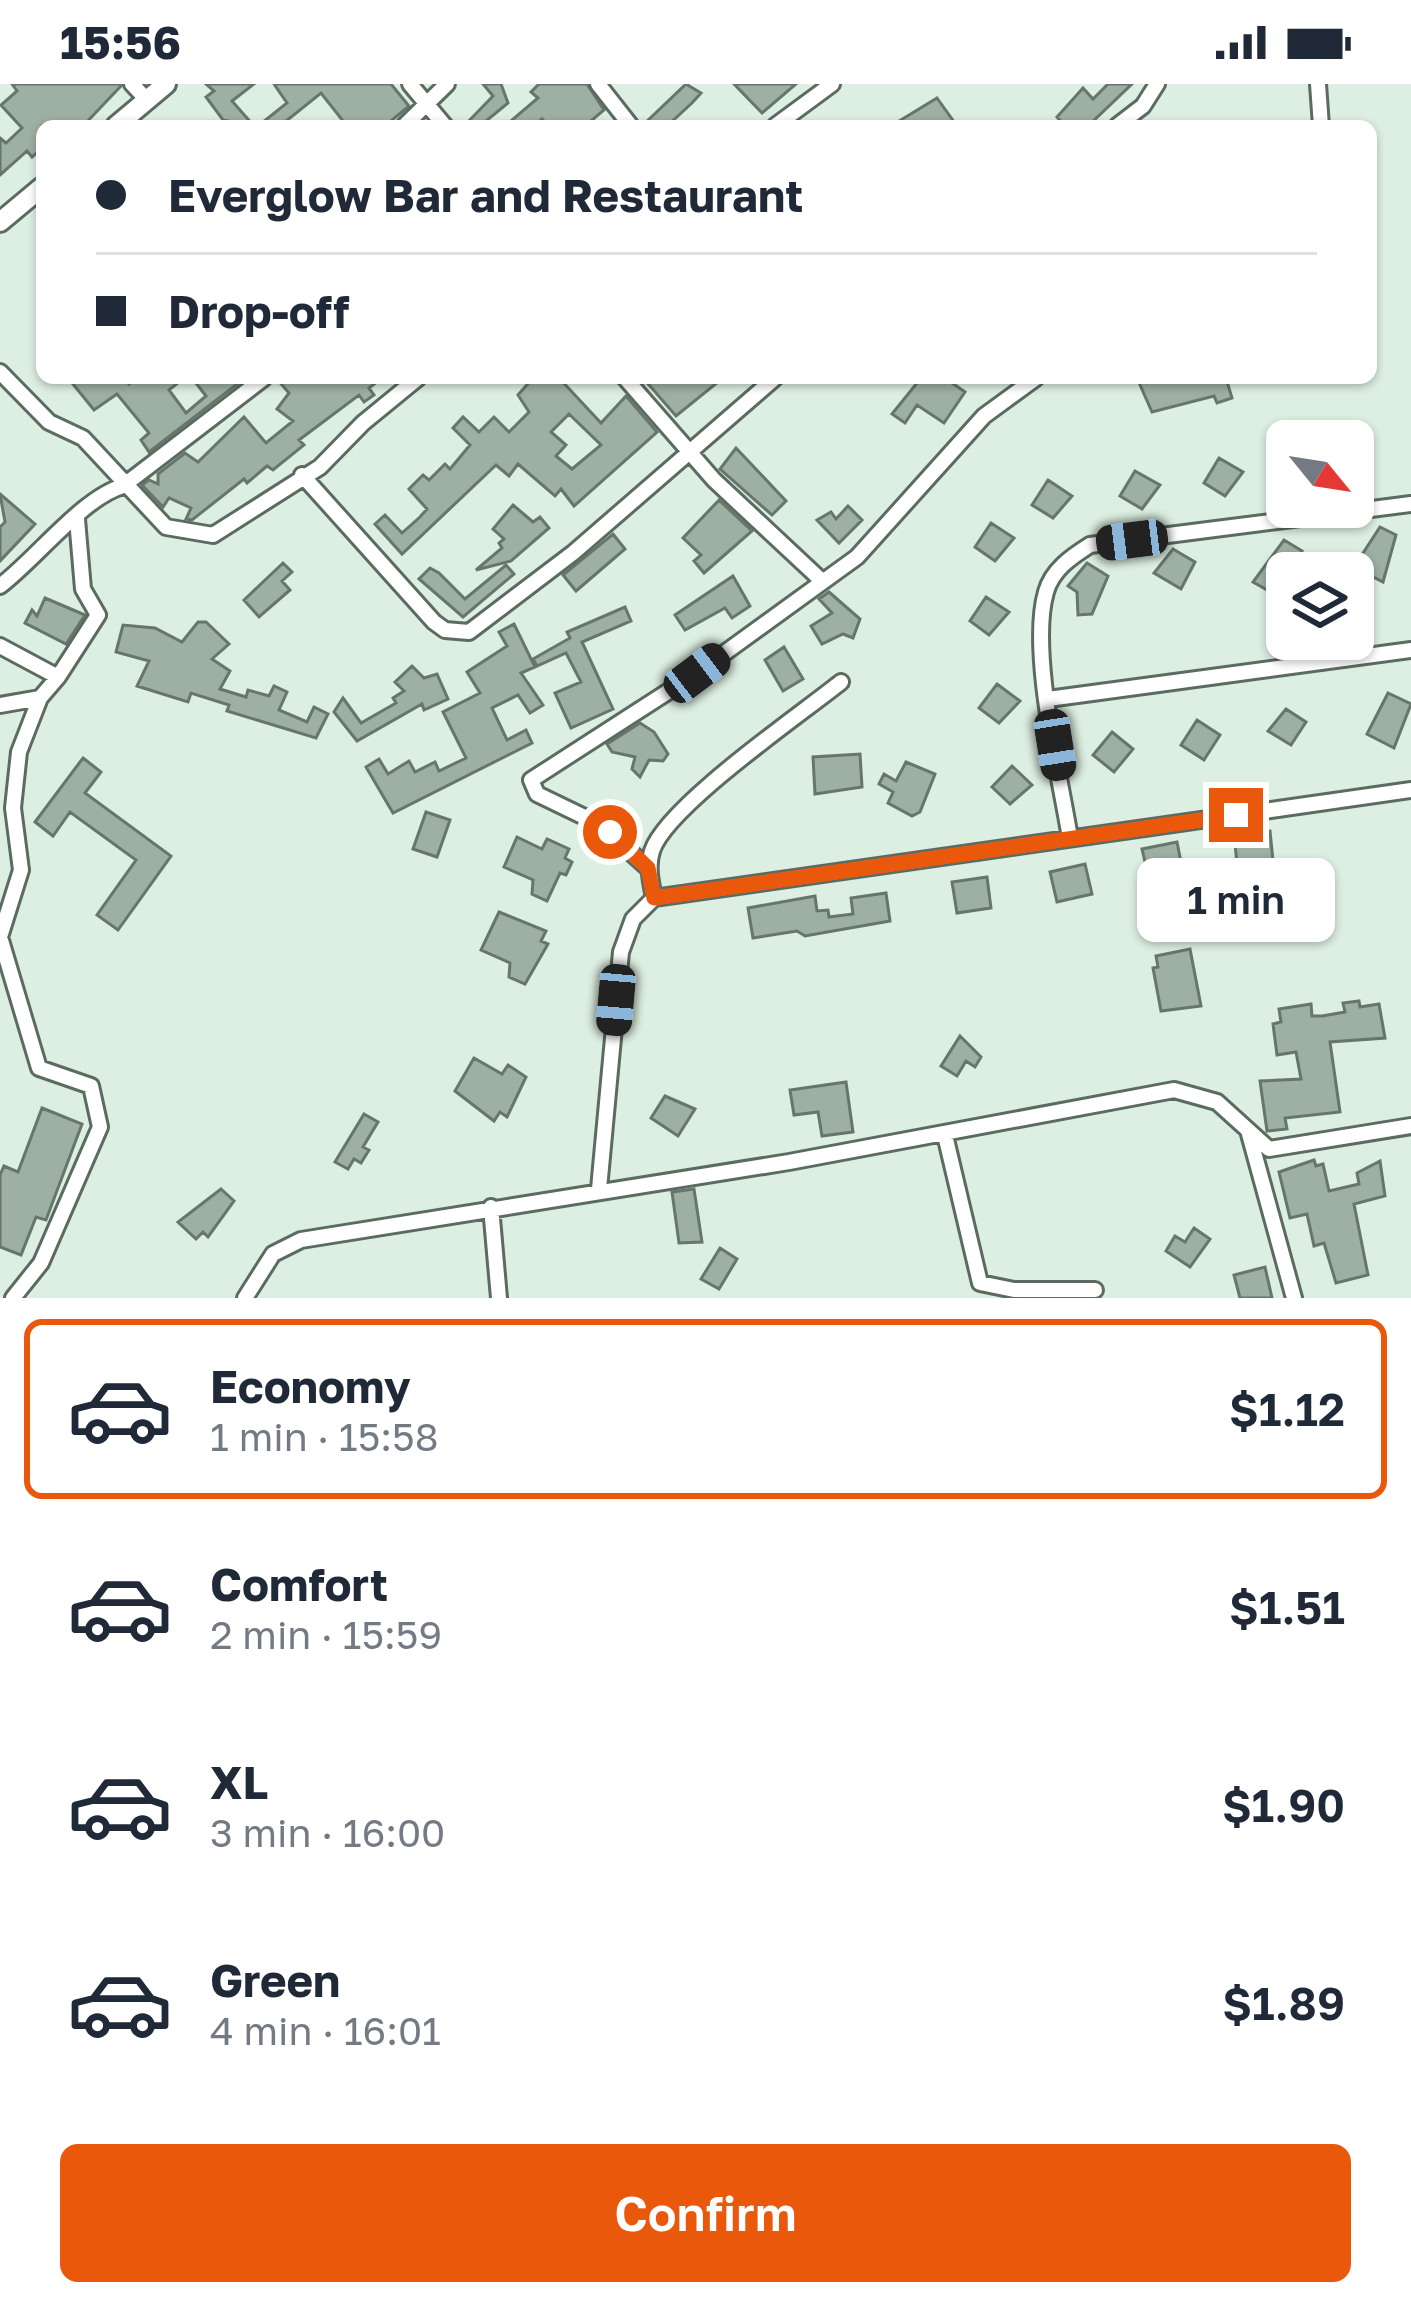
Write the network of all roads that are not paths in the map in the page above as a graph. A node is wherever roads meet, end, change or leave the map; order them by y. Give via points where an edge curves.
1 (132, 84) edge
2 (166, 84) edge
3 (410, 84) edge
4 (447, 84) edge
5 (598, 84) edge
6 (832, 84) edge
7 (1157, 84) edge
8 (1318, 84) edge
9 (147, 100) junction
10 (425, 103) junction
11 (123, 120) edge
12 (409, 120) edge
13 (440, 120) edge
14 (626, 120) edge
15 (783, 120) edge
16 (1125, 120) edge
17 (1321, 120) edge
18 (36, 192) edge
19 (0, 222) edge
20 (0, 373) edge
21 (256, 384) edge
22 (411, 384) edge
23 (630, 384) edge
24 (768, 384) edge
25 (1028, 384) edge
26 (688, 451) junction
27 (302, 475) junction
28 (123, 487) junction
29 (1411, 504) edge
30 (76, 519) junction
31 (820, 580) junction
32 (0, 586) edge
33 (0, 646) edge
34 (1411, 650) edge
35 (58, 677) junction
36 (841, 682) dead end
37 (40, 698) junction
38 (1048, 699) junction
39 (0, 705) edge
40 (1411, 790) edge
41 (1070, 838) junction
42 (648, 868) junction
43 (654, 898) junction
44 (0, 937) edge
45 (1411, 1126) edge
46 (1250, 1134) junction
47 (945, 1135) junction
48 (599, 1189) junction
49 (491, 1207) junction
50 (1095, 1290) dead end
51 (13, 1298) edge
52 (244, 1298) edge
53 (499, 1298) edge
54 (1294, 1298) edge

1 - 9 street
2 - 9 street
3 - 10 street
4 - 10 street
5 - 14 street
6 - 15 street
7 - 16 street
8 - 17 street
9 - 11 street
10 - 12 street
10 - 13 street
18 - 19 street
20 - 28 street via 50,422 83,438
21 - 28 street
22 - 27 street
23 - 26 street
24 - 26 street
25 - 31 street via 984,416 856,557
26 - 27 street via 573,553 460,634 434,622
26 - 31 street
27 - 28 street via 213,536 166,527
28 - 30 street via 100,493
29 - 38 street via 1090,545 1046,589
30 - 32 street
30 - 35 street via 83,589 98,615
31 - 42 street via 697,673 531,780 537,794 599,824
33 - 35 street
34 - 38 street
35 - 37 street
36 - 42 street via 704,790 653,846
37 - 39 street
37 - 44 street via 12,781 21,870
38 - 41 street
40 - 41 street
41 - 43 street
42 - 43 street
43 - 48 street via 633,919 621,952
44 - 51 street via 39,1068 91,1086 100,1127 41,1263
45 - 46 street via 1276,1149
46 - 47 street via 1217,1102 1174,1090
46 - 54 street
47 - 48 street
47 - 50 street via 980,1283
48 - 49 street
49 - 52 street via 302,1240 273,1254
49 - 53 street

